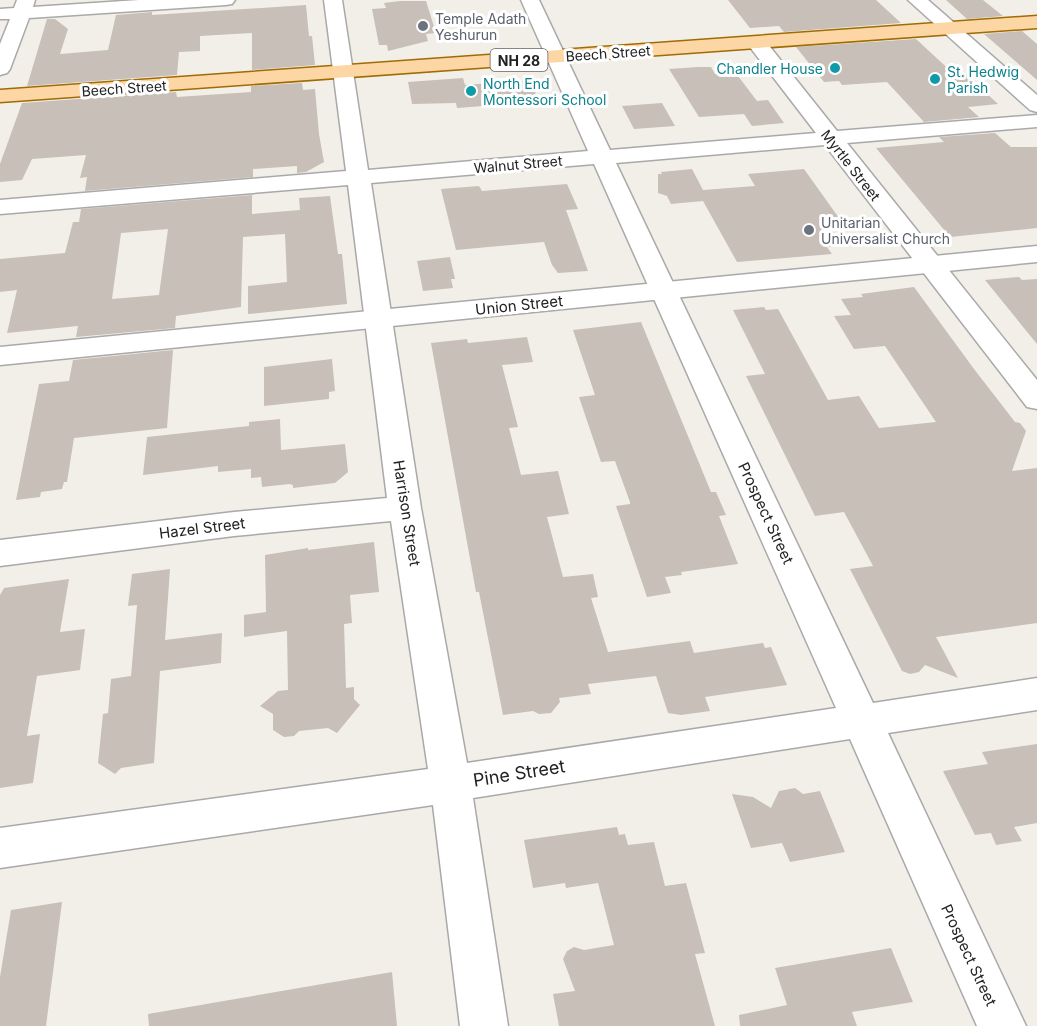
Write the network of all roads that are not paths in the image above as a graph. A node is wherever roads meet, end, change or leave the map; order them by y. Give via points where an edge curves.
1 (226, 0) edge
2 (333, 0) edge
3 (530, 0) edge
4 (917, 0) edge
5 (24, 6) edge
6 (0, 14) edge
7 (1037, 22) edge
8 (949, 28) junction
9 (756, 42) junction
10 (558, 57) junction
11 (0, 69) edge
12 (344, 72) junction
13 (0, 96) edge
14 (1037, 106) edge
15 (1037, 121) edge
16 (830, 138) junction
17 (602, 158) junction
18 (358, 178) junction
19 (0, 207) edge
20 (1037, 254) edge
21 (930, 264) junction
22 (663, 291) junction
23 (378, 319) junction
24 (0, 356) edge
25 (1037, 400) edge
26 (405, 508) junction
27 (0, 553) edge
28 (1037, 694) edge
29 (861, 720) junction
30 (450, 784) junction
31 (0, 848) edge
32 (483, 1026) edge
33 (1002, 1026) edge

1 - 5 street
2 - 12 street, Harrison Street
3 - 10 street, Prospect Street
4 - 8 street
5 - 6 street
5 - 11 street
7 - 8 main road, Beech Street / NH 28
8 - 9 main road, Beech Street / NH 28
8 - 14 street
9 - 10 main road, Beech Street / NH 28
9 - 16 street, Myrtle Street
10 - 12 main road, Beech Street / NH 28
10 - 17 street, Prospect Street
12 - 13 main road, Beech Street / NH 28
12 - 18 street, Harrison Street
15 - 16 street, Walnut Street
16 - 17 street, Walnut Street
16 - 21 street, Myrtle Street
17 - 18 street, Walnut Street
17 - 22 street, Prospect Street
18 - 19 street, Walnut Street
18 - 23 street, Harrison Street
20 - 21 street, Union Street
21 - 22 street, Union Street
21 - 25 street, Myrtle Street
22 - 23 street, Union Street
22 - 29 street, Prospect Street
23 - 24 street, Union Street
23 - 26 street, Harrison Street
26 - 27 street, Hazel Street
26 - 30 street, Harrison Street
28 - 29 street, Pine Street
29 - 30 street, Pine Street
29 - 33 street, Prospect Street
30 - 31 street, Pine Street
30 - 32 street, Harrison Street

